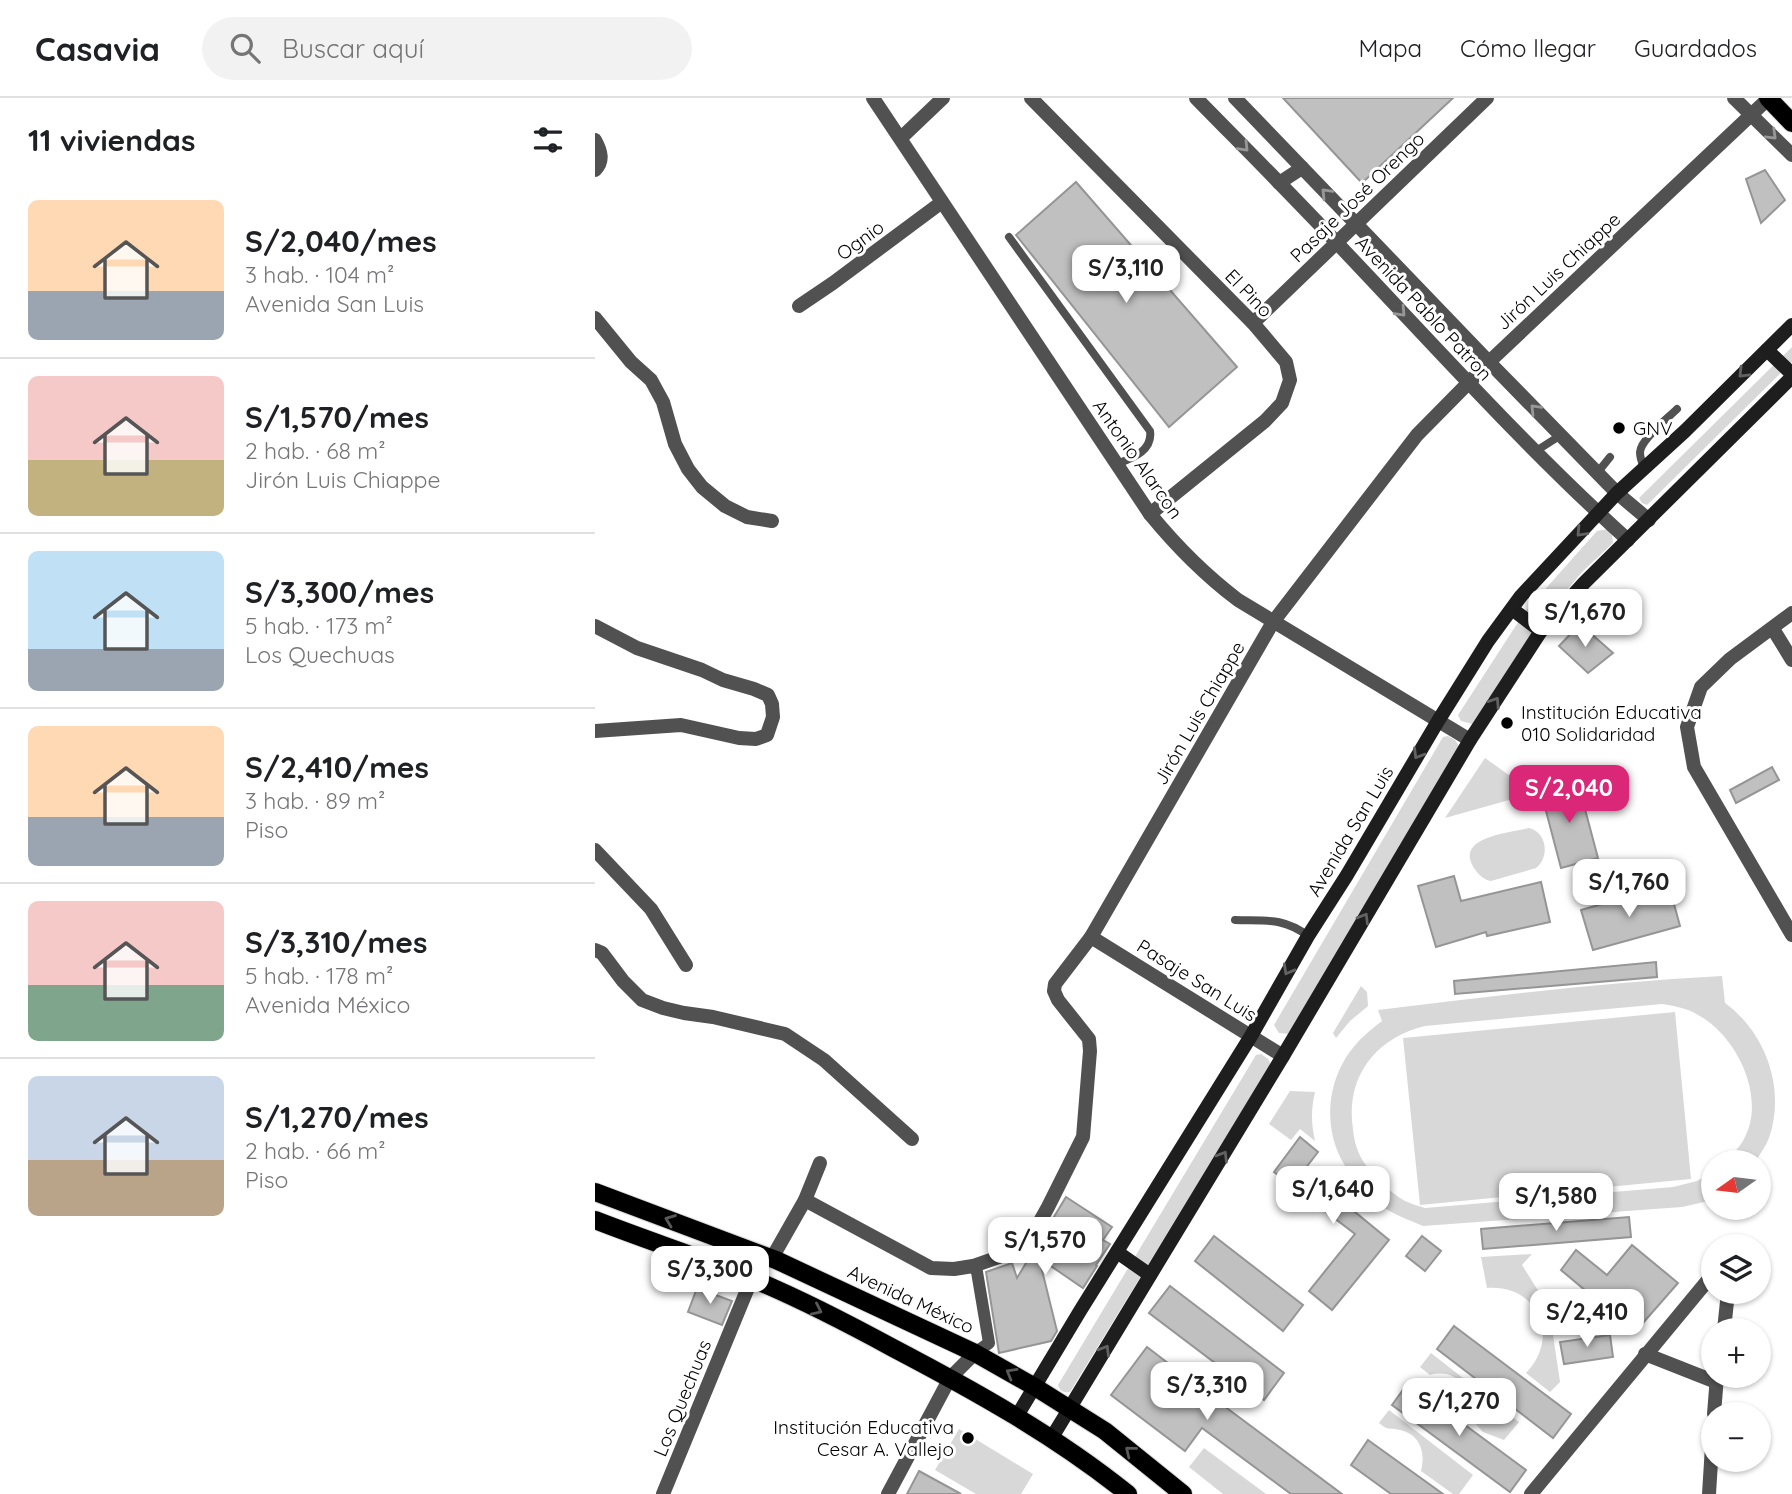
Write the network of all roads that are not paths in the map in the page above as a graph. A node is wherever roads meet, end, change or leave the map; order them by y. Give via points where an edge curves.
1 (873, 98) edge
2 (943, 98) edge
3 (1031, 98) edge
4 (1196, 98) edge
5 (1235, 98) edge
6 (1487, 98) edge
7 (1734, 98) edge
8 (1768, 98) edge
9 (1751, 115) junction
10 (1792, 123) edge
11 (901, 138) junction
12 (595, 141) edge
13 (1792, 155) edge
14 (1302, 167) junction
15 (595, 170) edge
16 (1279, 183) junction
17 (942, 202) junction
18 (1356, 224) junction
19 (1009, 237) dead end
20 (1337, 243) junction
21 (799, 306) dead end
22 (595, 318) edge
23 (1253, 323) junction
24 (1792, 325) edge
25 (1767, 350) junction
26 (1489, 362) junction
27 (1792, 376) edge
28 (1468, 383) junction
29 (1677, 409) dead end
30 (1561, 435) junction
31 (1536, 451) junction
32 (1610, 457) dead end
33 (1117, 464) junction
34 (1644, 468) junction
35 (1598, 472) junction
36 (1617, 493) junction
37 (1598, 513) junction
38 (1150, 514) junction
39 (1649, 520) junction
40 (772, 521) dead end
41 (1628, 540) junction
42 (1512, 609) junction
43 (1792, 613) edge
44 (1273, 622) junction
45 (595, 626) edge
46 (1773, 629) junction
47 (1541, 631) junction
48 (1792, 660) edge
49 (1438, 721) junction
50 (595, 731) edge
51 (1470, 740) junction
52 (595, 850) edge
53 (1235, 920) dead end
54 (1792, 935) edge
55 (1308, 936) junction
56 (1090, 937) junction
57 (595, 950) edge
58 (686, 965) dead end
59 (1251, 1036) junction
60 (1283, 1056) junction
61 (912, 1139) dead end
62 (820, 1163) dead end
63 (595, 1192) edge
64 (805, 1200) junction
65 (596, 1223) edge
66 (1117, 1252) junction
67 (772, 1258) junction
68 (973, 1266) junction
69 (1150, 1275) junction
70 (752, 1278) junction
71 (1701, 1288) edge
72 (975, 1353) junction
73 (1645, 1354) junction
74 (1701, 1373) edge
75 (950, 1378) junction
76 (1035, 1387) junction
77 (1070, 1409) junction
78 (1017, 1416) junction
79 (1051, 1439) junction
80 (1710, 1472) edge
81 (663, 1494) edge
82 (888, 1494) edge
83 (1128, 1494) edge
84 (1183, 1494) edge
85 (1531, 1494) edge
86 (1709, 1494) edge

1 - 11 street, Antonio Alarcon
2 - 11 street
3 - 23 street, El Pino
4 -> 16 street, Avenida Pablo Patron
5 - 14 street, Avenida Pablo Patron
6 - 18 street, Pasaje José Orengo
7 - 9 street
8 - 9 street, Jirón Luis Chiappe
8 - 10 main road
9 -> 13 street
9 - 26 street, Jirón Luis Chiappe
11 - 17 street, Antonio Alarcon
12 - 15 street via 601,155
14 - 16 street
18 -> 14 street, Avenida Pablo Patron
16 - 20 street, Avenida Pablo Patron
17 - 21 street, Ognio
17 - 33 street, Antonio Alarcon
18 - 20 street, Pasaje José Orengo
18 - 26 street, Avenida Pablo Patron
19 - 33 lane via 1150,431 1148,447
20 - 23 street, Pasaje José Orengo
20 -> 28 street, Avenida Pablo Patron
22 - 40 street via 651,380 663,401 675,444 702,487 747,517
23 - 38 street, El Pino via 1286,362 1290,380 1282,403
24 - 25 main road, Avenida San Luis
25 - 27 main road
25 -> 34 main road, Avenida San Luis
26 - 28 street, Jirón Luis Chiappe
30 -> 26 street, Avenida Pablo Patron
27 - 39 main road
28 - 31 street, Avenida Pablo Patron
28 - 44 street, Jirón Luis Chiappe via 1416,435
29 - 34 lane via 1641,446
30 - 31 lane
30 - 35 street, Avenida Pablo Patron
31 - 37 street, Avenida Pablo Patron
32 - 35 lane
33 - 38 street, Antonio Alarcon
34 - 36 main road, Avenida San Luis
35 - 36 street, Avenida Pablo Patron
36 - 37 main road, Avenida San Luis
36 - 39 street, Avenida Pablo Patron
37 - 41 street, Avenida Pablo Patron
37 -> 42 main road, Avenida San Luis
38 - 44 street, Antonio Alarcon via 1208,577
39 - 41 main road
41 - 47 main road
42 - 47 main road
42 - 49 main road, Avenida San Luis
43 - 46 street
44 - 49 street, Antonio Alarcon
44 - 56 street, Jirón Luis Chiappe
45 - 50 street via 637,648 768,695 773,717 767,734 755,739 681,724
46 - 48 street
46 - 54 street via 1701,687 1687,727 1694,767
51 -> 47 main road
49 - 51 street, Antonio Alarcon
49 -> 55 main road, Avenida San Luis
60 -> 51 main road
52 - 58 street via 650,909
53 - 55 lane via 1285,923
55 -> 59 main road, Avenida San Luis
56 - 59 street, Pasaje San Luis
56 - 68 street, Jirón Luis Chiappe via 1054,991 1089,1039 1083,1137 1025,1248
57 - 61 street via 642,1000 785,1034 824,1060
59 - 60 street, Pasaje San Luis
59 - 66 main road, Avenida San Luis
69 -> 60 main road
62 - 64 street
67 -> 63 main road, Avenida México
64 - 67 street
64 - 68 street, Jirón Luis Chiappe via 931,1268
65 - 70 main road
66 - 69 main road
66 - 76 main road, Avenida San Luis
67 - 72 main road, Avenida México
68 - 72 street via 989,1343
77 -> 69 main road
70 -> 75 main road
70 - 81 street, Los Quechuas
71 - 73 street
72 - 75 street
76 -> 72 main road, Avenida México
73 - 74 street
73 - 85 street
75 - 78 main road
75 - 82 street
76 - 77 main road, Avenida México
76 - 78 main road, Avenida San Luis
77 - 79 main road
84 -> 77 main road, Avenida México
78 - 79 main road
79 - 83 main road
80 - 86 street

